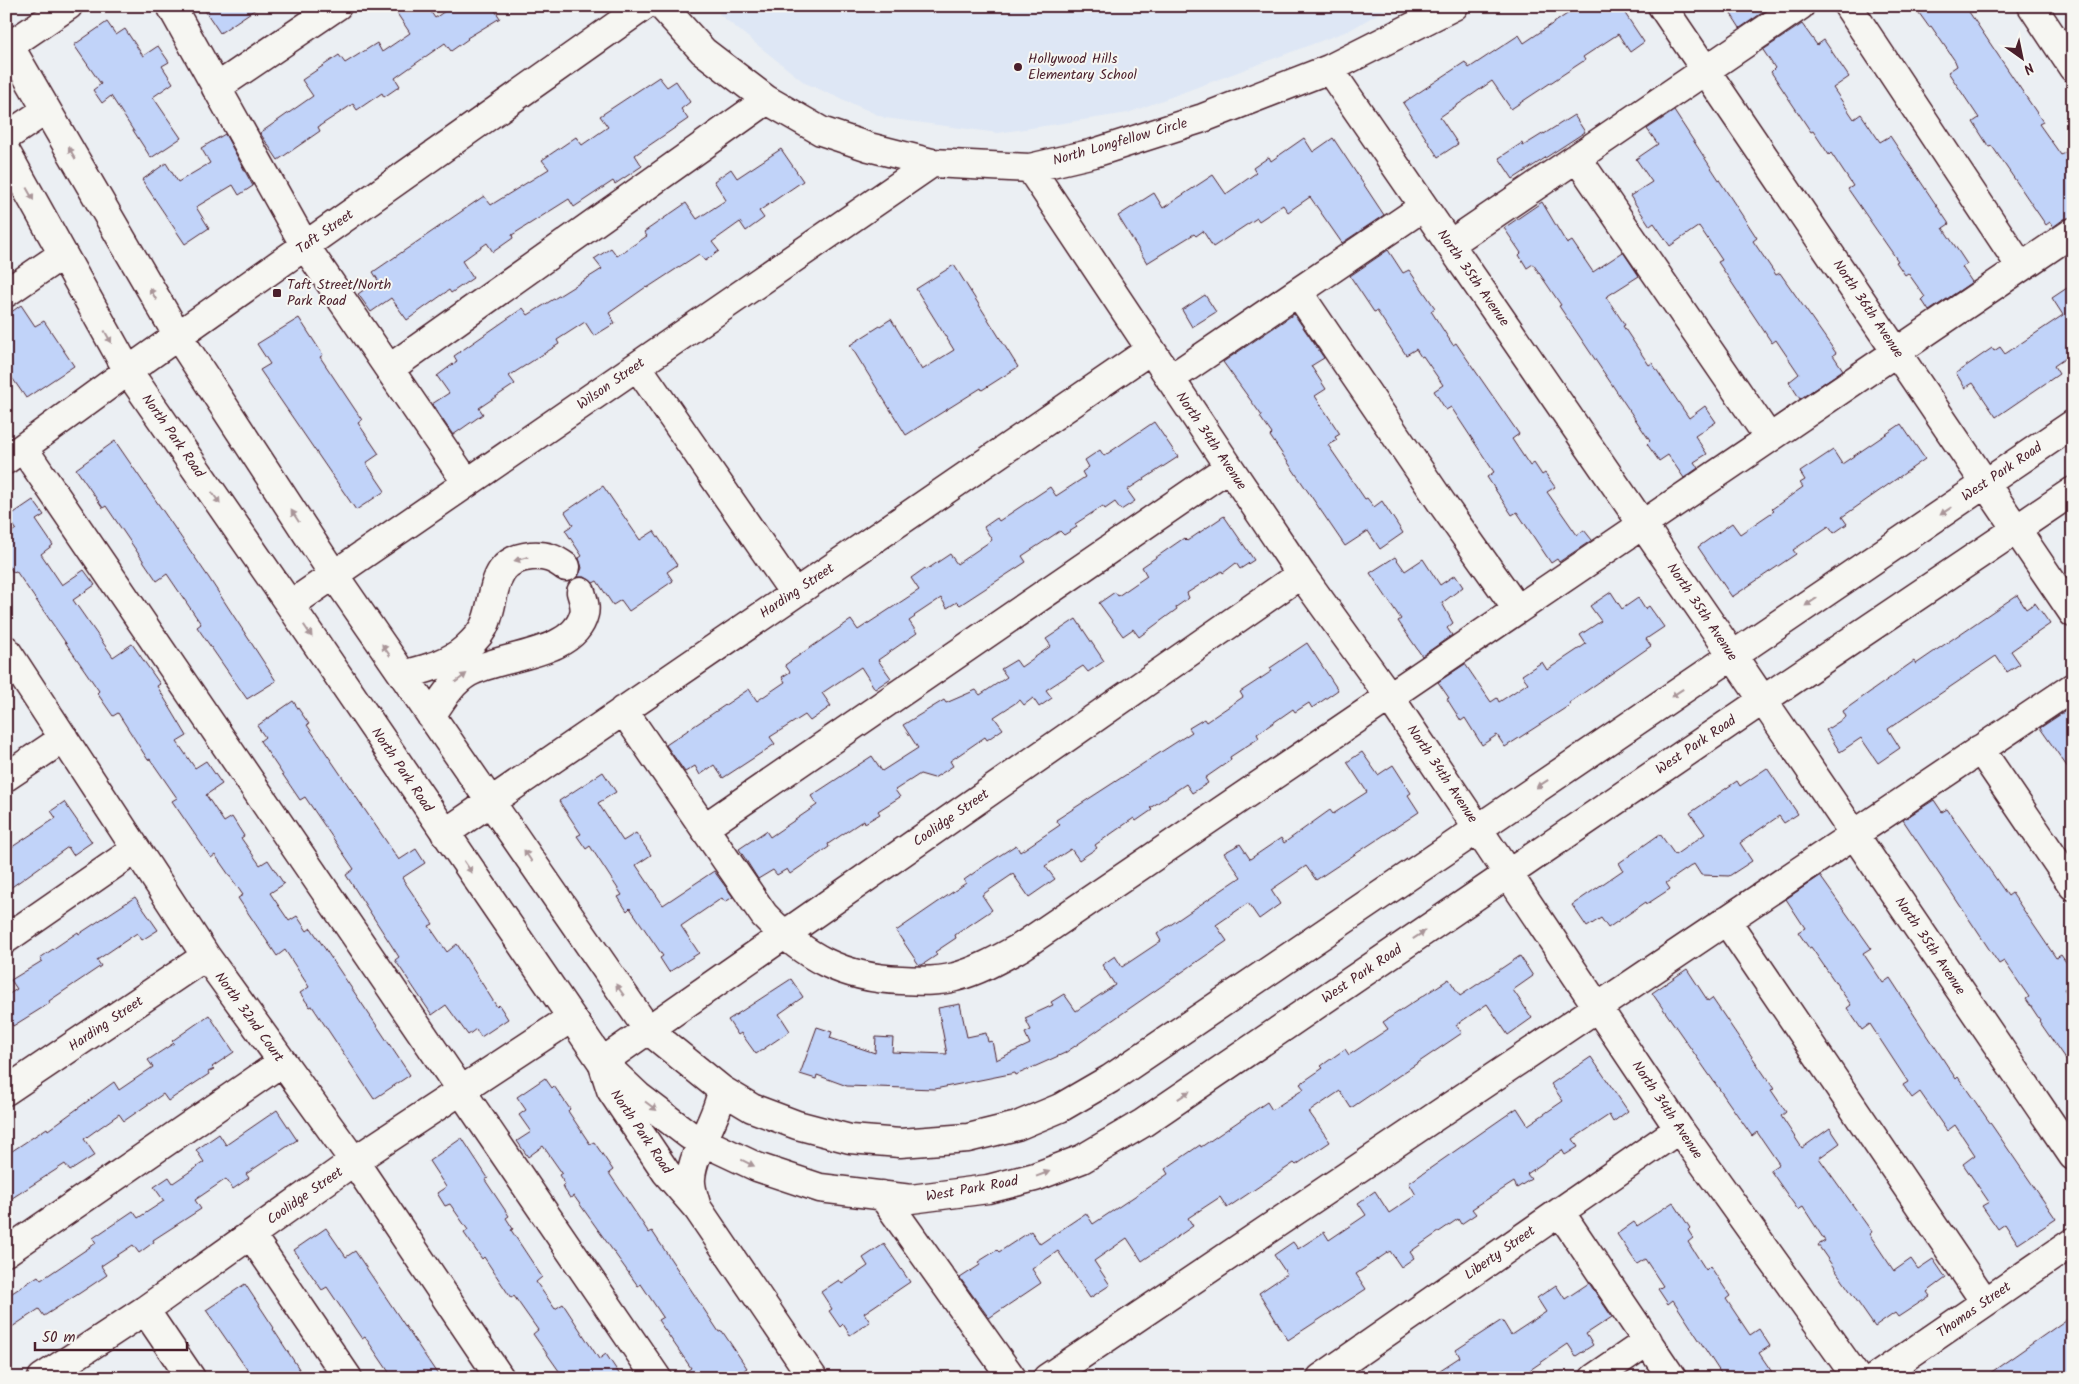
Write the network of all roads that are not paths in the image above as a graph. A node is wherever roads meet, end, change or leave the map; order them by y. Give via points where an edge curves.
1 (68, 6) edge
2 (171, 6) edge
3 (337, 6) edge
4 (644, 6) edge
5 (662, 6) edge
6 (1454, 6) edge
7 (1662, 6) edge
8 (1800, 6) edge
9 (1848, 6) edge
10 (2032, 6) edge
11 (7, 45) edge
12 (2073, 68) edge
13 (1329, 69) junction
14 (1706, 71) junction
15 (216, 88) junction
16 (767, 100) junction
17 (46, 110) junction
18 (6, 137) edge
19 (6, 152) edge
20 (1578, 158) junction
21 (932, 163) junction
22 (1030, 168) junction
23 (1424, 207) junction
24 (2073, 232) edge
25 (1450, 244) junction
26 (305, 246) junction
27 (63, 254) junction
28 (2021, 267) junction
29 (1298, 292) junction
30 (6, 293) edge
31 (178, 336) junction
32 (1150, 350) junction
33 (1896, 352) junction
34 (637, 366) junction
35 (390, 370) junction
36 (128, 372) junction
37 (1170, 379) junction
38 (2073, 424) edge
39 (1769, 438) junction
40 (15, 454) edge
41 (1229, 467) junction
42 (467, 483) junction
43 (1986, 483) junction
44 (2073, 491) edge
45 (1642, 524) junction
46 (2017, 529) junction
47 (566, 567) dead end
48 (1301, 574) junction
49 (334, 575) junction
50 (581, 592) dead end
51 (794, 593) junction
52 (290, 605) junction
53 (1517, 609) junction
54 (2073, 613) edge
55 (6, 650) edge
56 (1732, 656) junction
57 (403, 675) junction
58 (2073, 687) edge
59 (1389, 696) junction
60 (1763, 700) junction
61 (624, 710) junction
62 (431, 716) junction
63 (64, 738) junction
64 (1980, 750) junction
65 (6, 778) edge
66 (490, 801) junction
67 (704, 828) junction
68 (1478, 828) junction
69 (445, 833) junction
70 (1854, 834) junction
71 (136, 849) junction
72 (1509, 873) junction
73 (2073, 886) edge
74 (1726, 920) junction
75 (783, 935) junction
76 (6, 939) edge
77 (206, 956) junction
78 (1598, 1006) junction
79 (571, 1018) junction
80 (648, 1030) junction
81 (282, 1062) junction
82 (602, 1062) junction
83 (462, 1090) junction
84 (722, 1090) junction
85 (6, 1091) edge
86 (1679, 1129) junction
87 (704, 1142) junction
88 (2073, 1156) edge
89 (354, 1161) junction
90 (882, 1195) junction
91 (698, 1209) junction
92 (1560, 1212) junction
93 (251, 1235) junction
94 (2073, 1242) edge
95 (6, 1252) edge
96 (1985, 1302) junction
97 (144, 1310) junction
98 (1648, 1341) junction
99 (42, 1378) edge
100 (191, 1378) edge
101 (348, 1378) edge
102 (500, 1378) edge
103 (656, 1378) edge
104 (813, 1378) edge
105 (1012, 1378) edge
106 (1047, 1378) edge
107 (1321, 1378) edge
108 (1594, 1378) edge
109 (1672, 1378) edge
110 (1857, 1378) edge
111 (1875, 1378) edge

1 - 11 street
2 - 15 street
3 - 15 street
4 - 26 street, Taft Street
5 - 16 street, North Longfellow Circle via 704,51
6 - 13 street, North Longfellow Circle
7 - 14 street, North 36th Avenue
8 - 14 street
9 - 28 street
10 - 12 street
11 - 17 street
13 - 22 street, North Longfellow Circle via 1203,118 1094,153
13 - 23 street, North 35th Avenue
14 - 20 street
14 - 33 street, North 36th Avenue
15 - 26 street
16 - 21 street, North Longfellow Circle via 821,130 869,147
16 - 35 street
17 - 18 street
31 -> 17 street
19 -> 27 street, North Park Road
20 - 25 street
20 - 39 street
21 - 22 street, North Longfellow Circle
21 - 34 street, Wilson Street
22 - 32 street, North 34th Avenue
23 - 25 street, North 35th Avenue
23 - 29 street
24 - 28 street
25 - 45 street, North 35th Avenue
26 - 31 street, Taft Street
26 - 35 street
27 - 30 street
27 -> 36 street, North Park Road
28 - 33 street
29 - 37 street
29 - 53 street
31 - 36 street, Taft Street
49 -> 31 street
32 - 37 street, North 34th Avenue
32 - 51 street, Harding Street
33 - 39 street
33 - 43 street, North 36th Avenue
34 - 42 street, Wilson Street
34 - 51 street
35 - 42 street
36 - 40 street, Taft Street
36 -> 52 street, North Park Road
37 - 41 street, North 34th Avenue
38 - 43 street, West Park Road
39 - 45 street
40 - 83 street
41 - 48 street, North 34th Avenue
41 - 67 street
42 - 49 street, Wilson Street
43 - 46 street, North 36th Avenue
43 -> 56 street, West Park Road
44 - 46 street, West Park Road
45 - 53 street
45 - 56 street, North 35th Avenue
46 - 54 street, North 36th Avenue
46 - 60 street, West Park Road
47 -> 57 street via 543,555 514,559 502,570 493,588 486,623 466,648 450,660
48 - 59 street, North 34th Avenue
48 - 75 street, Coolidge Street
49 - 52 street, Wilson Street
57 -> 49 street
62 -> 50 street via 451,686 470,672 550,647 570,635 584,614
51 - 61 street, Harding Street
52 -> 69 street, North Park Road
53 - 59 street
55 - 63 street, North 32nd Court
56 - 60 street, North 35th Avenue
56 -> 68 street, West Park Road
57 - 62 street
58 - 64 street
59 - 68 street, North 34th Avenue
59 - 75 street via 1021,947 988,966 953,978 918,981 880,979 854,975 826,964
60 - 70 street, North 35th Avenue
60 - 72 street, West Park Road
61 - 66 street, Harding Street
61 - 67 street
62 - 66 street
63 - 65 street
63 - 71 street, North 32nd Court
64 - 70 street
64 - 73 street
66 - 69 street, Harding Street
80 -> 66 street
67 - 75 street via 764,915
68 - 72 street, North 34th Avenue
68 - 84 street, West Park Road via 1110,1079 1060,1108 1017,1126 968,1138 900,1142 850,1139 796,1125 752,1108
69 -> 79 street, North Park Road
70 - 74 street
70 - 88 street, North 35th Avenue
71 - 76 street
71 - 77 street, North 32nd Court
72 - 78 street, North 34th Avenue
90 -> 72 street, West Park Road via 911,1198 988,1189 1035,1177 1082,1159 1143,1123
74 - 78 street
74 - 96 street
75 - 80 street, Coolidge Street
77 - 81 street, North 32nd Court
77 - 85 street, Harding Street
78 - 86 street, North 34th Avenue
78 - 106 street
79 - 82 street, North Park Road
79 - 83 street, Coolidge Street
80 - 82 street, Coolidge Street
80 - 84 street, West Park Road
81 - 89 street, North 32nd Court
81 - 95 street
82 -> 87 street, West Park Road via 638,1096 689,1135
82 - 91 street, North Park Road via 611,1090 666,1172
83 - 89 street, Coolidge Street
83 - 103 street
84 - 87 street
86 - 92 street, Liberty Street
86 - 110 street, North 34th Avenue
87 -> 90 street, West Park Road via 757,1168 820,1188
87 - 91 street via 691,1178
89 - 93 street, Coolidge Street
89 - 102 street, North 32nd Court
90 - 105 street
91 - 104 street, North Park Road
92 - 98 street
92 - 107 street, Liberty Street
93 - 97 street, Coolidge Street
93 - 101 street
94 - 96 street, Thomas Street
96 - 111 street, Thomas Street
97 - 99 street, Coolidge Street
97 - 100 street
98 - 108 street
98 - 109 street

